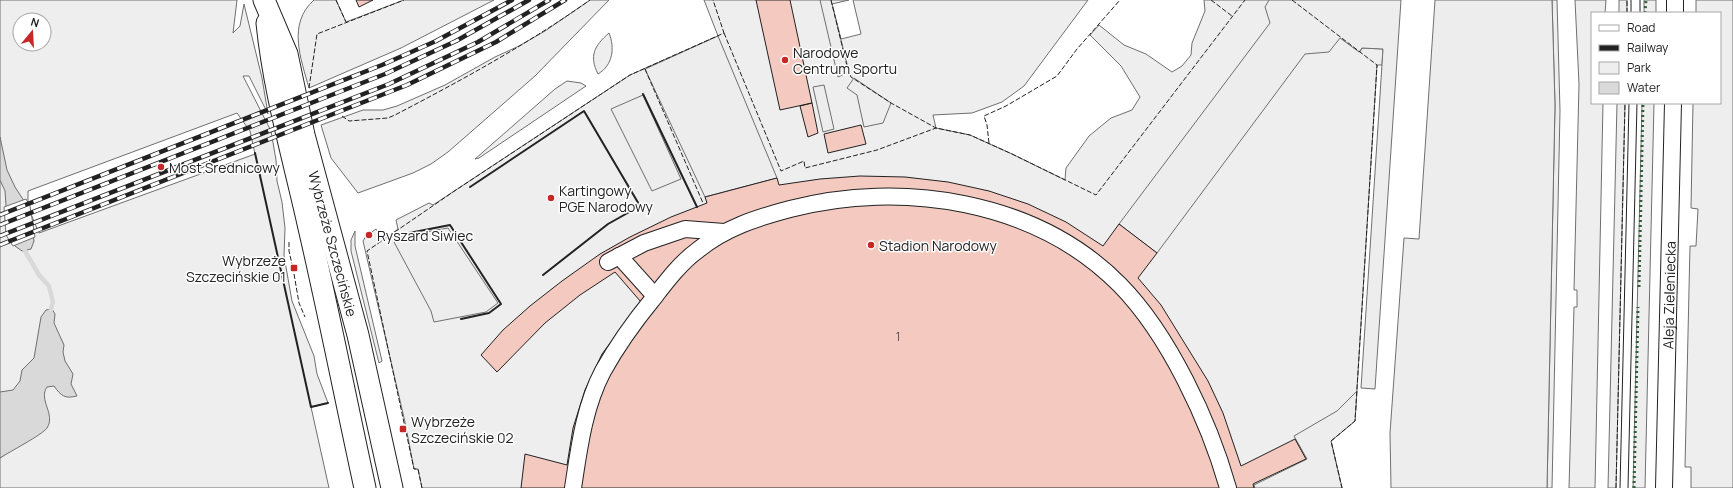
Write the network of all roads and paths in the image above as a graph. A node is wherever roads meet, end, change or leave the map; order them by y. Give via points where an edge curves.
1 (1675, 0) edge
2 (267, 1) edge
3 (1675, 12) edge
4 (1673, 104) edge
5 (724, 232) junction
6 (655, 296) junction
7 (365, 488) edge
8 (392, 488) edge
9 (573, 488) edge
10 (1228, 488) edge
11 (1664, 488) edge

1 - 3 street
2 - 7 main road, Wybrzeże Szczecińskie via 271,61 287,142 309,228
2 - 8 main road, Wybrzeże Szczecińskie via 287,54 304,135 358,335
4 - 11 street, Aleja Zieleniecka
5 - 6 street via 696,251
5 - 6 street via 685,229 644,243 613,259
5 - 10 street via 761,216 804,205 877,196 901,196 956,203 992,211 1036,227 1094,263 1119,284 1142,312 1170,354 1193,397 1209,432
6 - 9 street via 602,373 588,409 578,448

